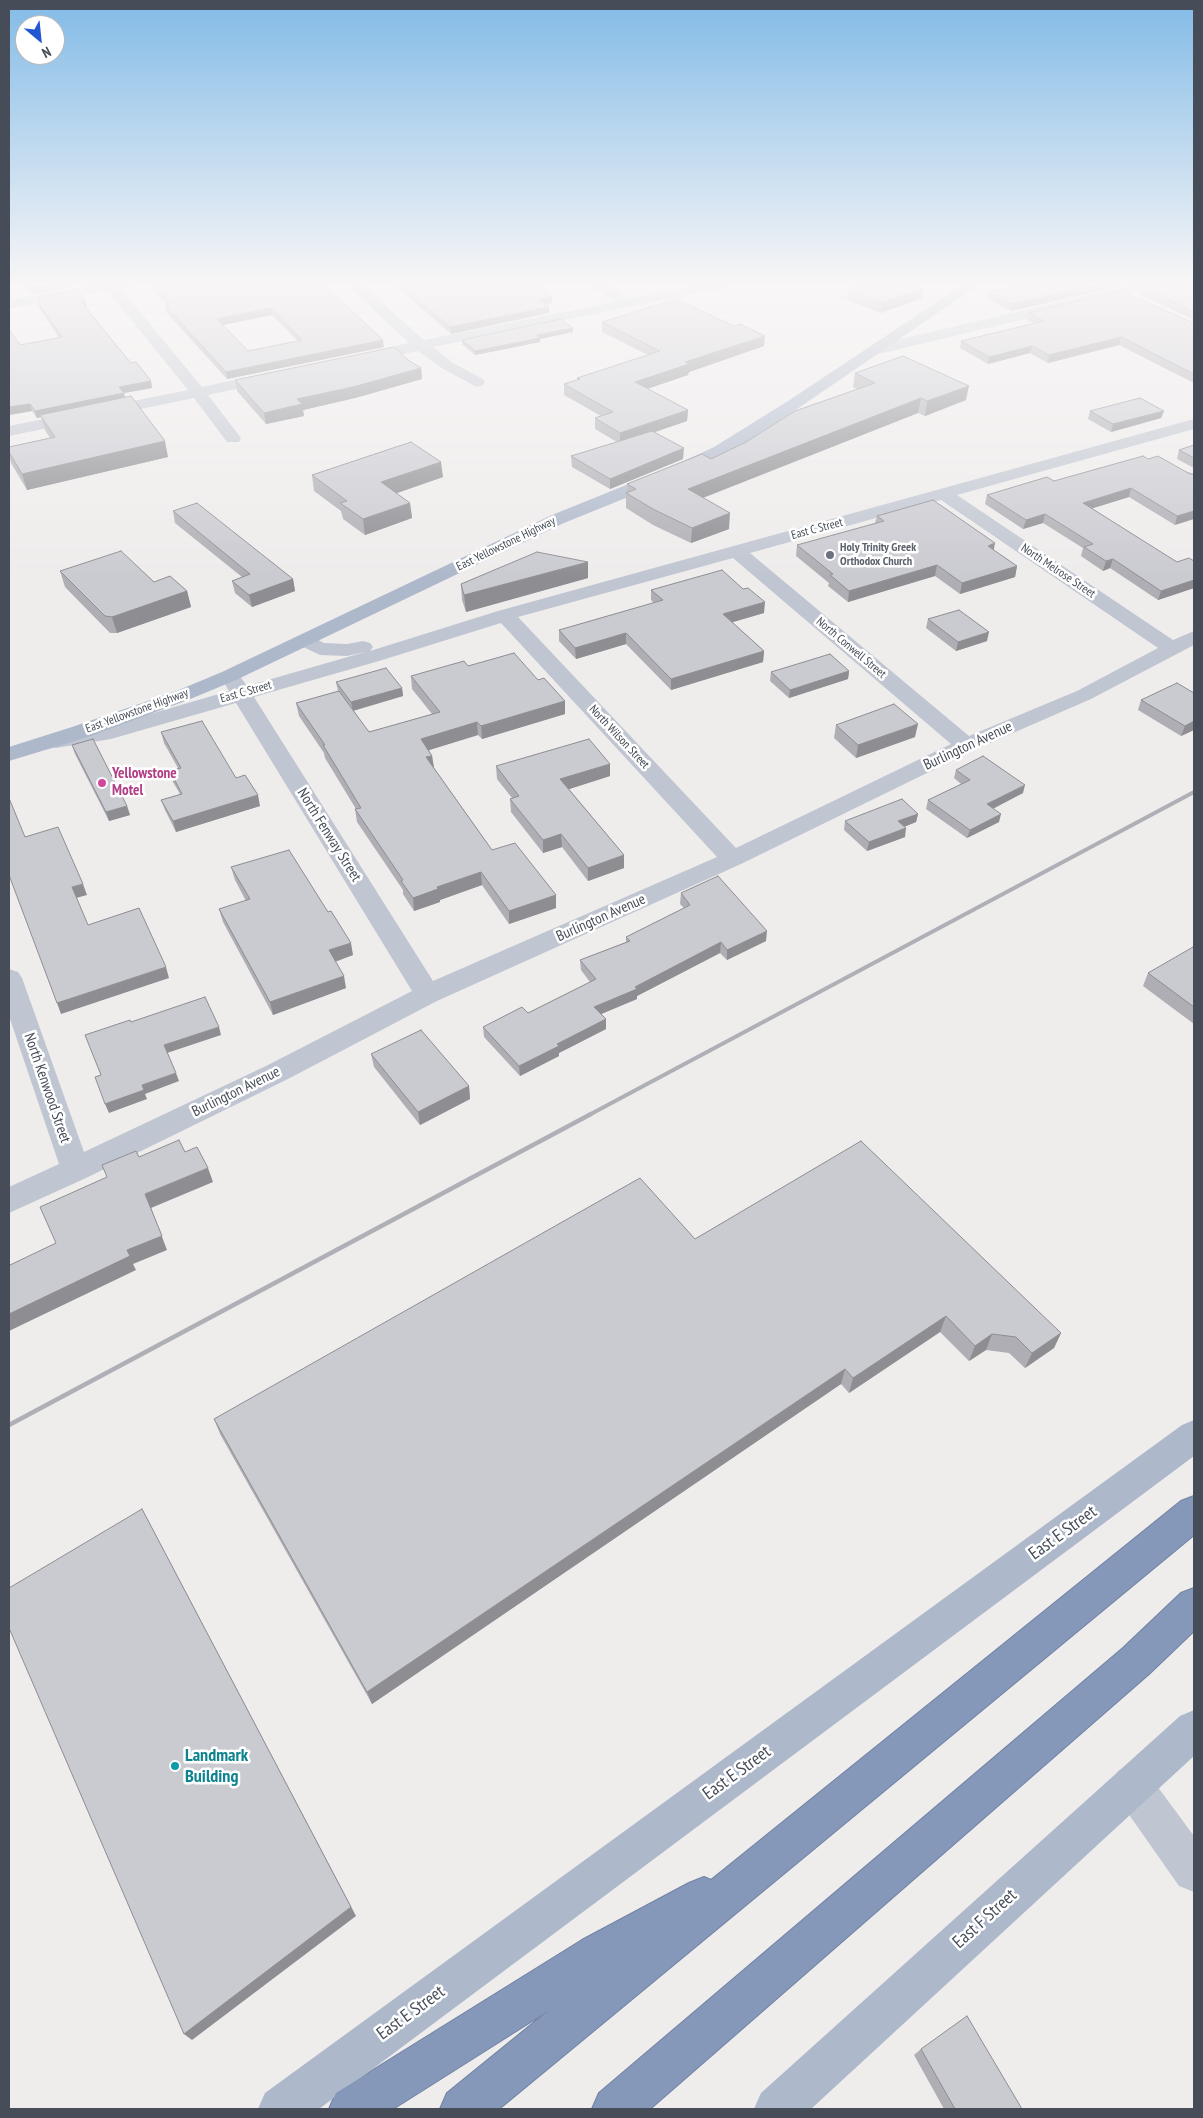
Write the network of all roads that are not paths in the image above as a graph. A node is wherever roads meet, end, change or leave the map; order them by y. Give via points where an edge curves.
1 (189, 381) edge
2 (254, 381) edge
3 (828, 381) edge
4 (199, 393) junction
5 (1194, 424) edge
6 (9, 431) edge
7 (233, 438) dead end
8 (1130, 442) junction
9 (1154, 455) edge
10 (944, 494) junction
11 (736, 551) junction
12 (505, 615) junction
13 (439, 634) junction
14 (1194, 637) edge
15 (306, 641) junction
16 (1171, 648) junction
17 (236, 684) junction
18 (52, 741) joint
19 (966, 745) junction
20 (9, 754) edge
21 (733, 859) junction
22 (9, 978) edge
23 (428, 994) junction
24 (76, 1170) junction
25 (9, 1201) edge
26 (1194, 1436) edge
27 (1194, 1513) edge
28 (1194, 1606) edge
29 (1194, 1730) edge
30 (1132, 1785) junction
31 (760, 1868) junction
32 (1194, 1871) edge
33 (280, 2109) edge
34 (352, 2109) edge
35 (463, 2109) edge
36 (615, 2109) edge
37 (777, 2109) edge

1 - 4 street
2 - 4 street
3 - 15 main road, East Yellowstone Highway via 720,451 558,519
4 - 6 street
4 - 7 street
5 - 8 street, East C Street
8 - 9 street
8 - 10 street, East C Street
10 - 11 street, East C Street
10 - 16 street, North Melrose Street
11 - 12 street, East C Street
11 - 19 street, North Conwell Street
12 - 13 street, East C Street
12 - 21 street, North Wilson Street
13 - 15 street, East C Street via 347,650 320,649
13 - 17 street, East C Street via 372,656
14 - 16 street, Burlington Avenue
15 - 17 main road, East Yellowstone Highway
16 - 19 street, Burlington Avenue via 1084,695
17 - 18 street, East C Street via 111,732
17 - 23 street, North Fenway Street
18 - 20 main road
19 - 21 street, Burlington Avenue
21 - 23 street, Burlington Avenue
22 - 24 street, North Kenwood Street
23 - 24 street, Burlington Avenue via 276,1073
24 - 25 street, Burlington Avenue
26 - 33 main road, East E Street
27 - 31 highway
28 - 36 highway via 1136,1661
29 - 30 main road, East F Street
30 - 32 street
30 - 37 main road, East F Street
31 - 34 highway via 597,1955
31 - 35 highway

